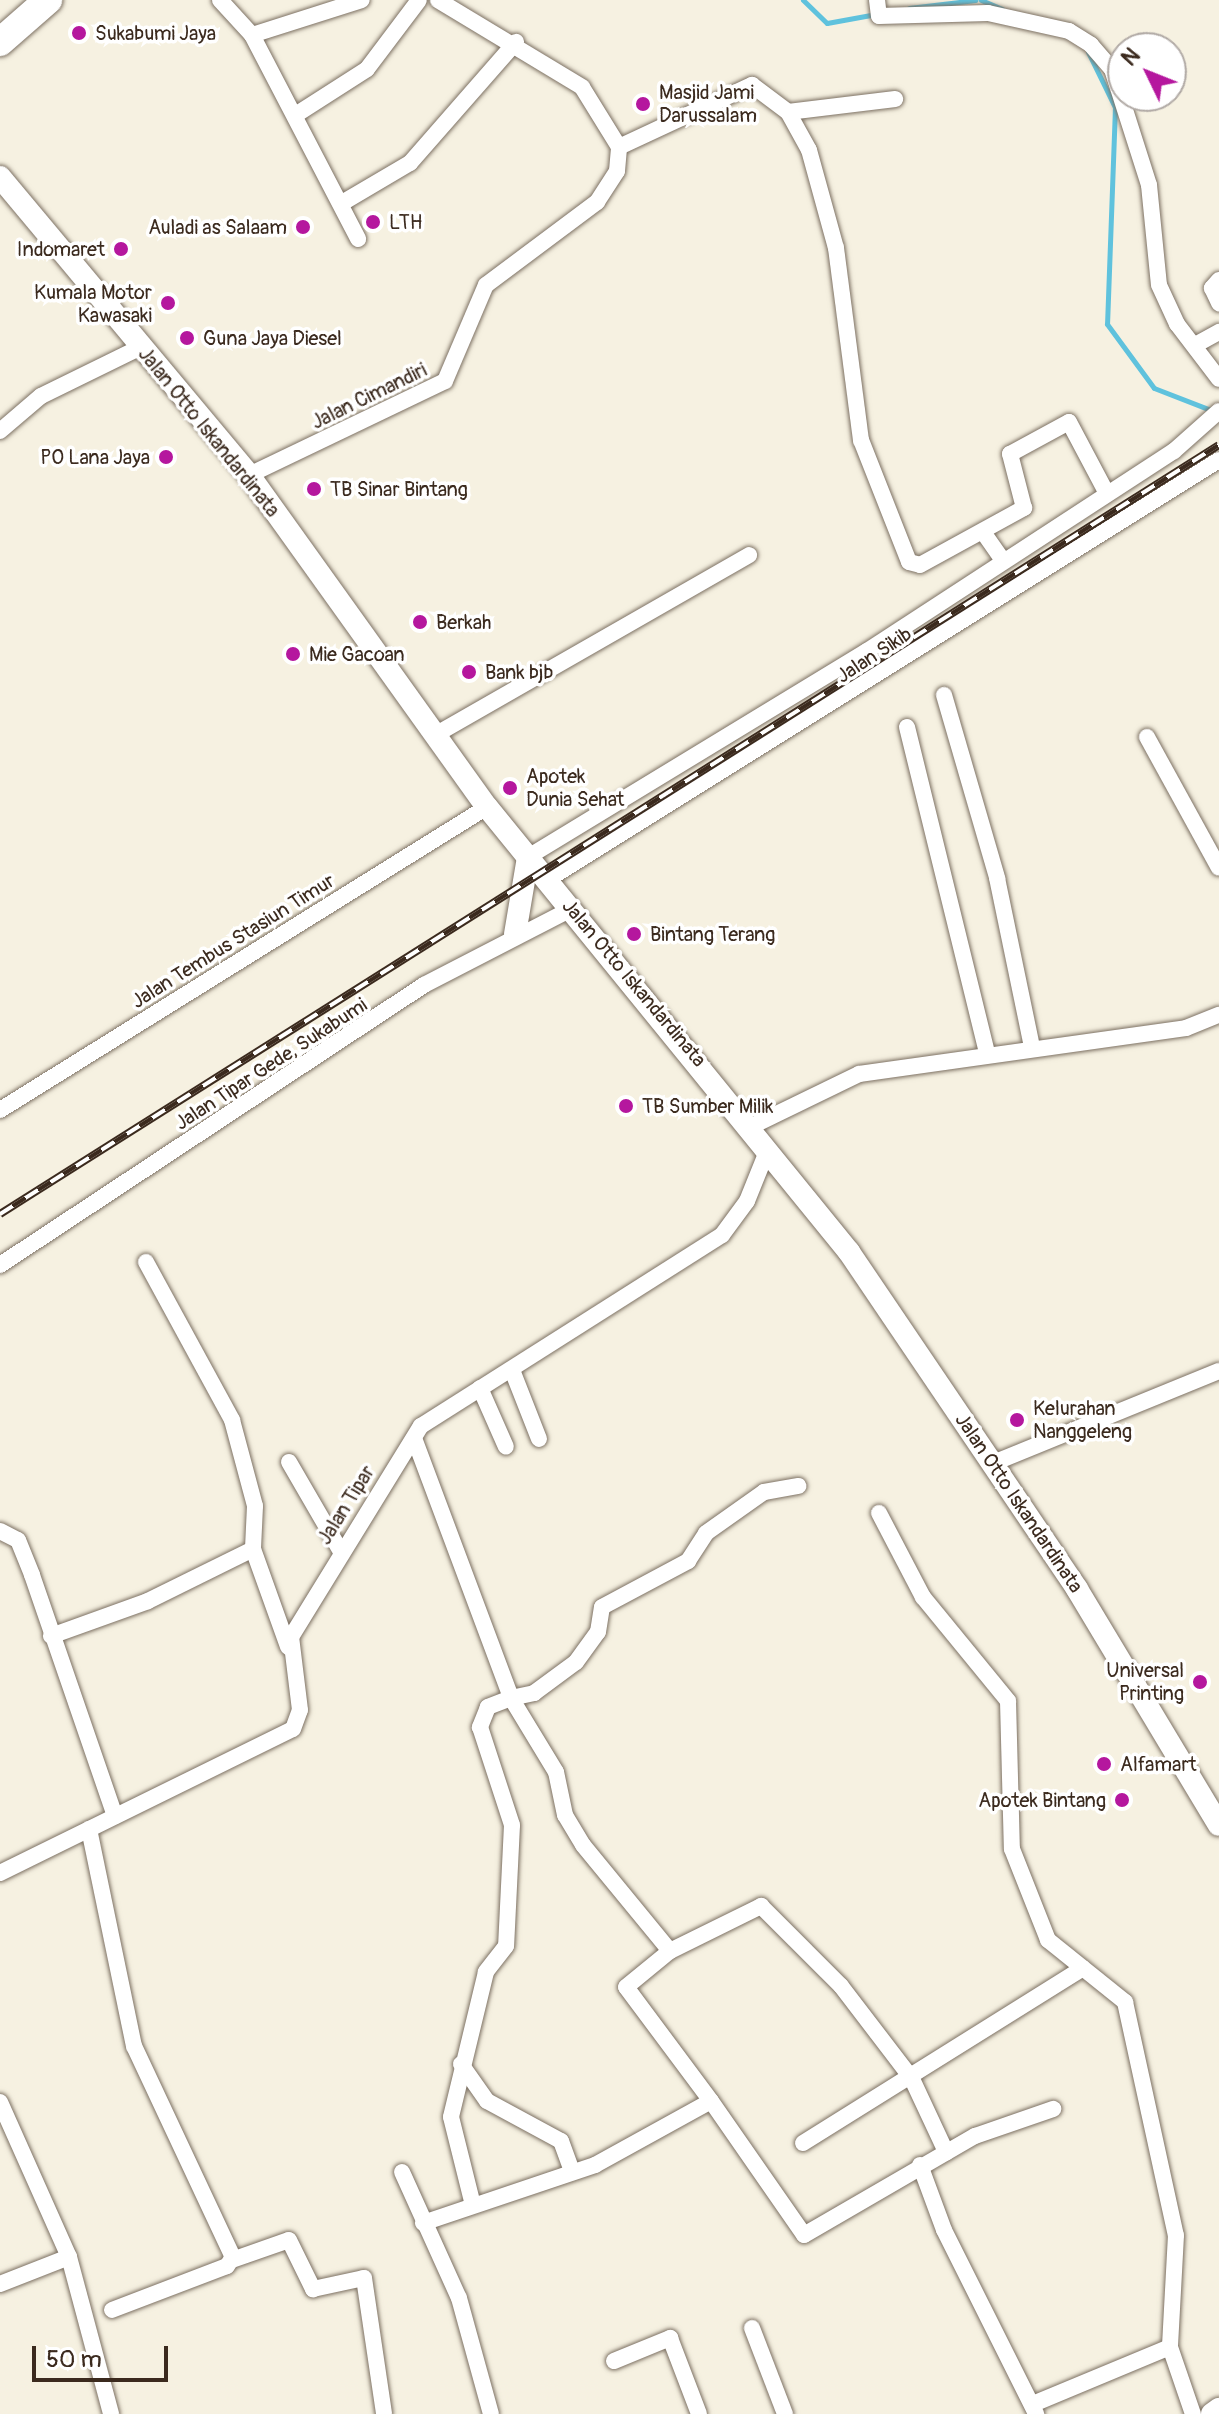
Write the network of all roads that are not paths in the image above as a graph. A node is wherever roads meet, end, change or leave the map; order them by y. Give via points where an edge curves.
1 (48, 0) edge
2 (220, 0) edge
3 (362, 0) edge
4 (419, 0) edge
5 (438, 0) edge
6 (877, 8) edge
7 (252, 35) junction
8 (0, 42) edge
9 (516, 42) junction
10 (895, 99) dead end
11 (788, 112) junction
12 (297, 114) junction
13 (619, 147) junction
14 (0, 177) edge
15 (342, 203) junction
16 (358, 239) dead end
17 (1219, 280) edge
18 (1219, 303) edge
19 (1219, 332) edge
20 (1197, 344) junction
21 (139, 348) junction
22 (1219, 379) edge
23 (1219, 412) edge
24 (0, 431) edge
25 (1219, 460) edge
26 (1204, 469) junction
27 (249, 475) junction
28 (1219, 482) edge
29 (1106, 492) junction
30 (983, 532) junction
31 (749, 555) dead end
32 (1002, 559) junction
33 (944, 695) dead end
34 (907, 727) dead end
35 (435, 735) junction
36 (1147, 737) dead end
37 (487, 807) junction
38 (528, 857) junction
39 (1219, 868) edge
40 (547, 880) junction
41 (571, 909) junction
42 (515, 934) junction
43 (1219, 1015) edge
44 (1032, 1047) junction
45 (987, 1052) junction
46 (0, 1110) edge
47 (752, 1126) junction
48 (768, 1149) junction
49 (146, 1262) dead end
50 (0, 1265) edge
51 (512, 1370) junction
52 (1219, 1371) edge
53 (480, 1388) junction
54 (414, 1438) junction
55 (539, 1439) dead end
56 (506, 1447) dead end
57 (289, 1462) dead end
58 (991, 1464) junction
59 (798, 1486) dead end
60 (879, 1513) dead end
61 (0, 1531) edge
62 (253, 1549) junction
63 (340, 1550) junction
64 (51, 1636) junction
65 (288, 1647) junction
66 (511, 1698) junction
67 (115, 1816) junction
68 (1219, 1825) edge
69 (89, 1829) junction
70 (0, 1873) edge
71 (670, 1951) junction
72 (1083, 1968) junction
73 (461, 2064) junction
74 (912, 2079) junction
75 (711, 2101) junction
76 (0, 2102) edge
77 (1053, 2109) dead end
78 (803, 2143) dead end
79 (946, 2152) junction
80 (920, 2165) junction
81 (572, 2171) junction
82 (402, 2172) dead end
83 (473, 2205) junction
84 (423, 2223) junction
85 (69, 2257) junction
86 (232, 2260) junction
87 (0, 2284) edge
88 (112, 2310) dead end
89 (752, 2328) dead end
90 (1170, 2347) junction
91 (614, 2361) dead end
92 (1034, 2409) edge
93 (1219, 2409) edge
94 (111, 2414) edge
95 (384, 2414) edge
96 (491, 2414) edge
97 (699, 2414) edge
98 (785, 2414) edge
99 (1193, 2414) edge
100 (1212, 2414) edge

1 - 8 highway
2 - 7 street
3 - 7 street
4 - 12 street via 367,69
5 - 9 street
6 - 20 street via 988,13 1041,30 1069,31 1112,69 1154,204 1159,285 1177,324
7 - 12 street
9 - 13 street via 582,87
9 - 15 street via 410,163
10 - 11 street
11 - 13 street via 752,85
11 - 30 street via 809,150 836,248 861,440 906,557 920,565
12 - 15 street
13 - 27 street, Jalan Cimandiri via 617,171 597,202 486,285 445,381
14 - 21 main road, Jalan Otto Iskandardinata
15 - 16 street
17 - 18 street via 1212,288
19 - 20 street
20 - 22 street
21 - 24 street via 41,396
21 - 27 main road, Jalan Otto Iskandardinata
23 - 29 street
25 - 26 street, Jalan Sikib
26 - 28 street
26 - 40 street, Jalan Sikib
27 - 35 main road, Jalan Otto Iskandardinata
29 - 30 street via 1069,422 1013,451 1025,505
29 - 32 street
30 - 32 street
31 - 35 street
32 - 38 street via 867,651
33 - 44 street via 997,878
34 - 45 street
35 - 37 main road, Jalan Otto Iskandardinata
36 - 39 street
37 - 38 main road, Jalan Otto Iskandardinata
37 - 46 street, Jalan Tembus Stasiun Timur
38 - 40 main road, Jalan Otto Iskandardinata
38 - 42 main road
40 - 41 main road, Jalan Otto Iskandardinata
41 - 42 street, Jalan Tipar Gede, Sukabumi
41 - 47 main road, Jalan Otto Iskandardinata
42 - 50 street, Jalan Tipar Gede, Sukabumi via 424,985
43 - 44 street via 1186,1028
44 - 45 street
45 - 47 street via 859,1074
47 - 48 main road, Jalan Otto Iskandardinata
48 - 51 street, Jalan Tipar via 747,1201 722,1235
48 - 58 main road, Jalan Otto Iskandardinata
49 - 62 street via 232,1420 255,1506
51 - 53 street, Jalan Tipar
51 - 55 street
52 - 58 street
53 - 54 street, Jalan Tipar via 435,1412
53 - 56 street
54 - 63 street, Jalan Tipar
54 - 66 street
57 - 63 street
58 - 68 main road, Jalan Otto Iskandardinata via 1077,1589
59 - 66 street via 764,1492 706,1533 688,1561 602,1607 598,1632 576,1662 534,1693
60 - 72 street via 917,1589 1008,1701 1012,1849 1054,1951
61 - 64 street via 18,1540
62 - 64 street via 148,1601
62 - 65 street
63 - 65 street, Jalan Tipar
64 - 67 street
65 - 67 street via 300,1710 293,1729
66 - 71 street via 556,1772 565,1815 583,1845
66 - 73 street via 488,1707 480,1727 512,1825 506,1946 486,1972
67 - 69 street
69 - 70 street
69 - 86 street via 134,2046 197,2168
71 - 74 street via 764,1907 841,1986
71 - 75 street via 626,1990
72 - 74 street
72 - 90 street via 1125,2002 1143,2066 1176,2235
73 - 81 street via 487,2101 561,2141
73 - 83 street via 451,2117
74 - 78 street
74 - 79 street
75 - 80 street via 800,2235
75 - 81 street via 645,2141
76 - 85 street
77 - 79 street
79 - 80 street
80 - 92 street via 944,2230
81 - 83 street
82 - 84 street
83 - 84 street
84 - 96 street via 459,2298
85 - 87 street
85 - 94 street
86 - 88 street
86 - 95 street via 289,2240 313,2289 364,2278
89 - 98 street
90 - 92 street
90 - 99 street
91 - 97 street via 670,2338
93 - 100 main road

